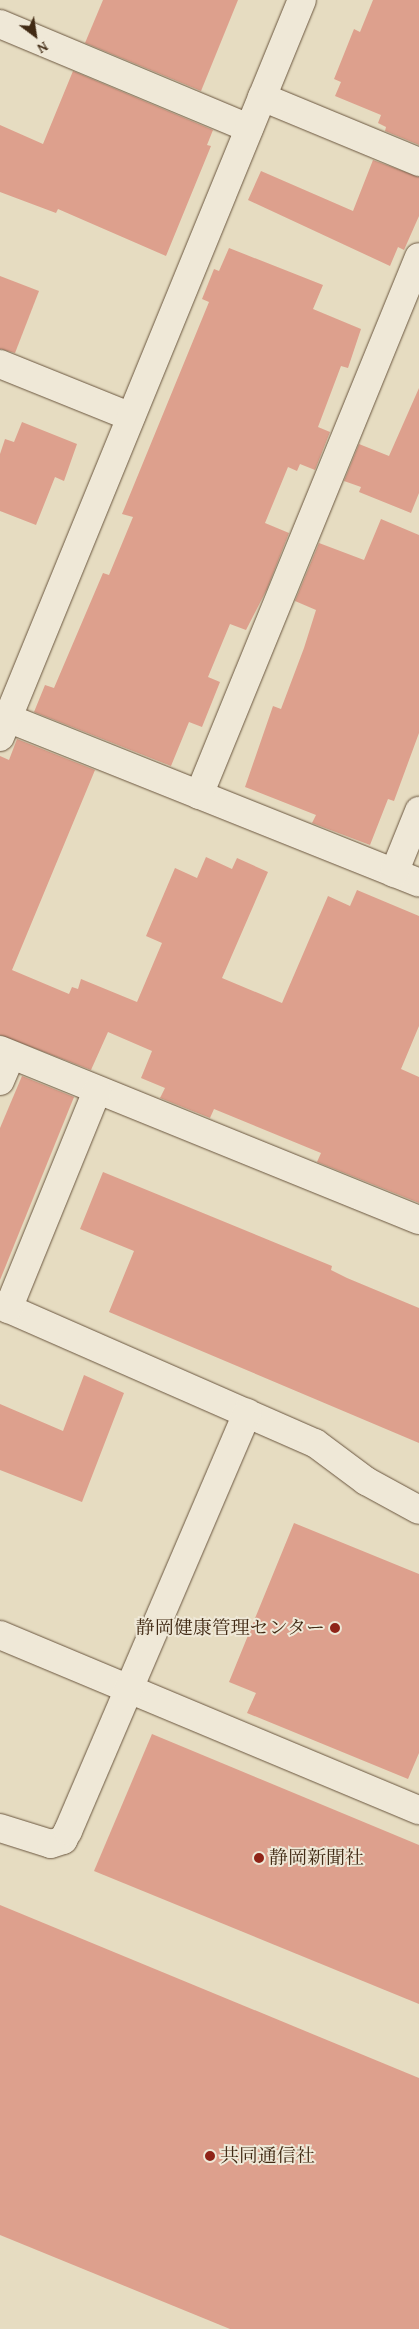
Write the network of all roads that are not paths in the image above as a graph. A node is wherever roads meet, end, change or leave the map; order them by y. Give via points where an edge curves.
1 (302, 0) edge
2 (0, 24) edge
3 (262, 97) junction
4 (249, 128) junction
5 (419, 162) edge
6 (419, 257) edge
7 (0, 364) edge
8 (131, 417) junction
9 (3, 723) edge
10 (199, 795) junction
11 (419, 811) edge
12 (394, 872) junction
13 (419, 883) edge
14 (6, 1053) edge
15 (0, 1082) edge
16 (97, 1091) junction
17 (419, 1220) edge
18 (4, 1307) edge
19 (247, 1413) junction
20 (419, 1510) edge
21 (0, 1635) edge
22 (127, 1686) junction
23 (419, 1810) edge
24 (0, 1828) edge

1 - 3 street
2 - 4 street
3 - 4 street
3 - 5 street
4 - 8 street
6 - 10 street
7 - 8 street
8 - 9 street
9 - 10 street
10 - 12 street
11 - 12 street
12 - 13 street
14 - 15 street
14 - 16 street
16 - 17 street
16 - 18 street
18 - 19 street
19 - 20 street via 316,1443 374,1487
19 - 22 street
21 - 22 street
22 - 23 street
22 - 24 street via 63,1840 51,1844 35,1842

